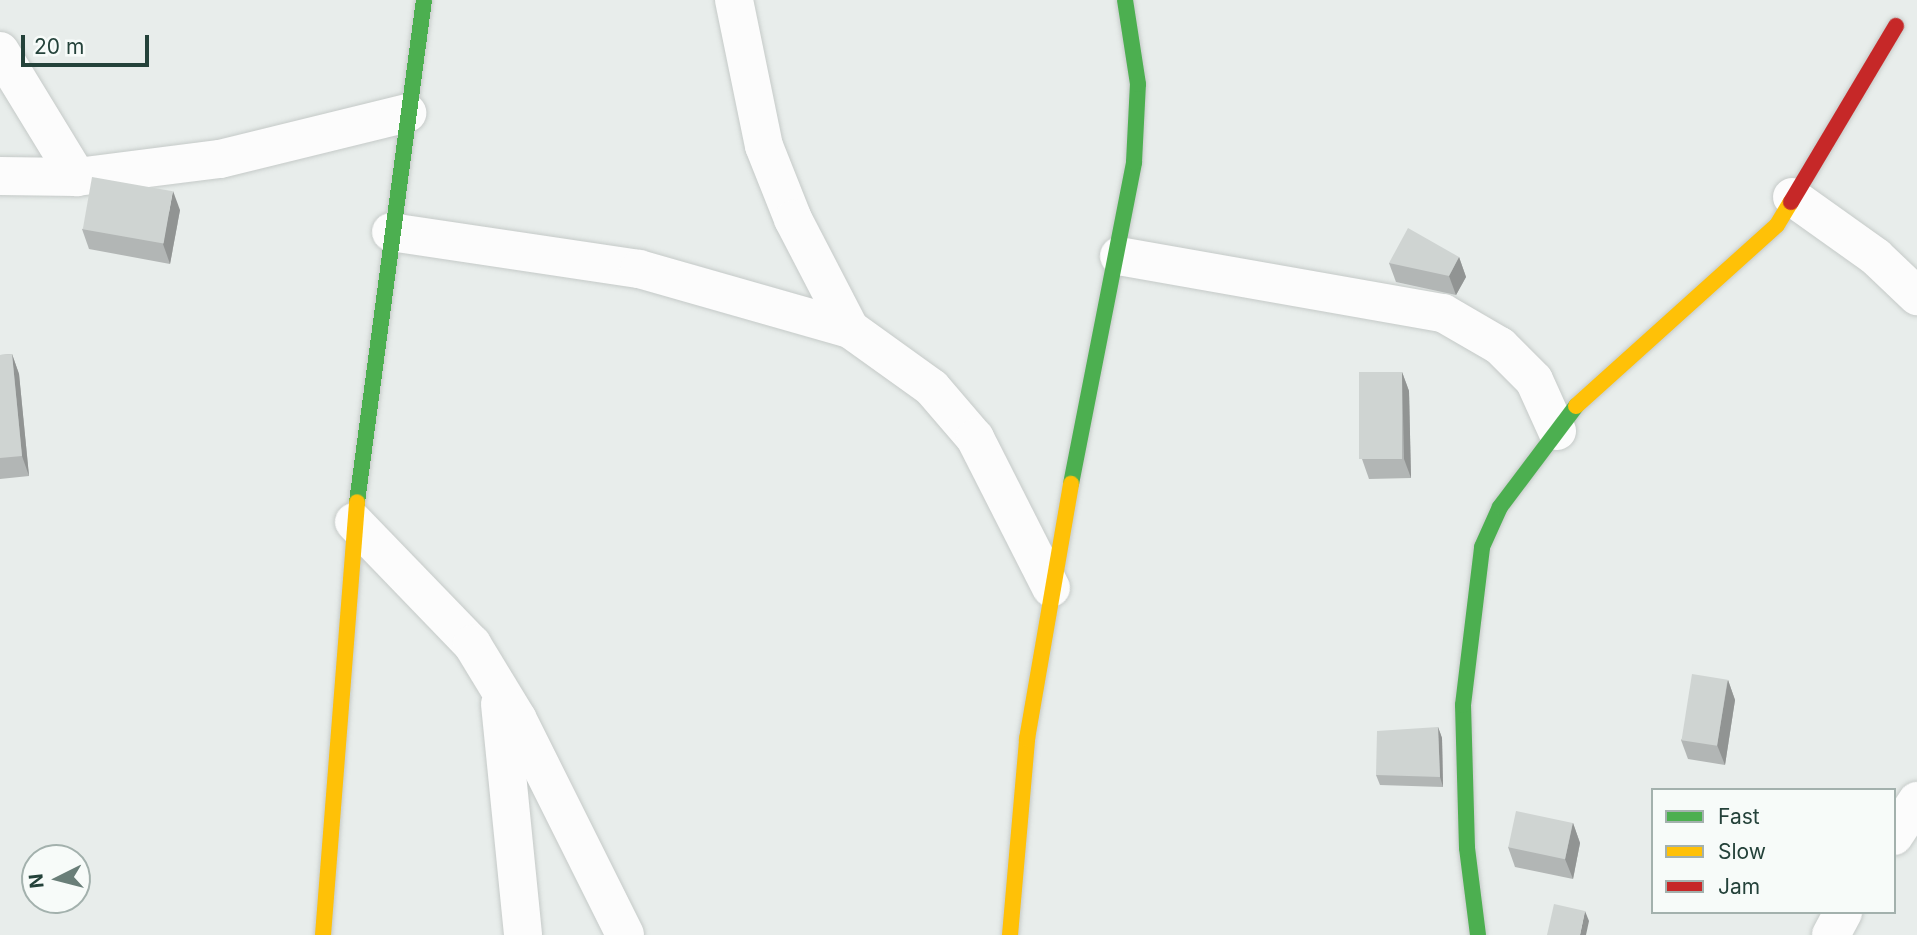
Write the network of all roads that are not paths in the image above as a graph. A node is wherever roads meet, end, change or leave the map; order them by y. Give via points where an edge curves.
1 (424, 0) edge
2 (734, 0) edge
3 (1125, 0) edge
4 (1896, 26) dead end
5 (0, 51) edge
6 (407, 113) junction
7 (0, 176) edge
8 (77, 177) junction
9 (1792, 197) junction
10 (391, 232) junction
11 (1119, 256) junction
12 (1914, 292) edge
13 (849, 329) junction
14 (1558, 431) junction
15 (354, 522) junction
16 (1051, 588) junction
17 (498, 686) junction
18 (1917, 801) edge
19 (1896, 833) edge
20 (1842, 914) edge
21 (323, 935) edge
22 (523, 935) edge
23 (625, 935) edge
24 (1010, 935) edge
25 (1478, 935) edge
26 (1831, 935) edge

1 - 6 street
2 - 13 street via 764,146 793,219
3 - 11 street via 1138,84 1135,162
4 - 9 street
5 - 8 street
6 - 8 street via 220,159
6 - 10 street
7 - 8 street
9 - 12 street
9 - 14 street via 1777,225 1588,390
10 - 13 street via 639,269
10 - 15 street
11 - 14 street via 1443,313 1500,346 1534,380
11 - 16 street
13 - 16 street via 932,388 975,438
14 - 25 street via 1500,507 1482,547 1463,705 1467,848
15 - 17 street via 472,644
15 - 21 street
16 - 24 street via 1027,739
17 - 22 street
17 - 23 street
18 - 19 street
20 - 26 street

